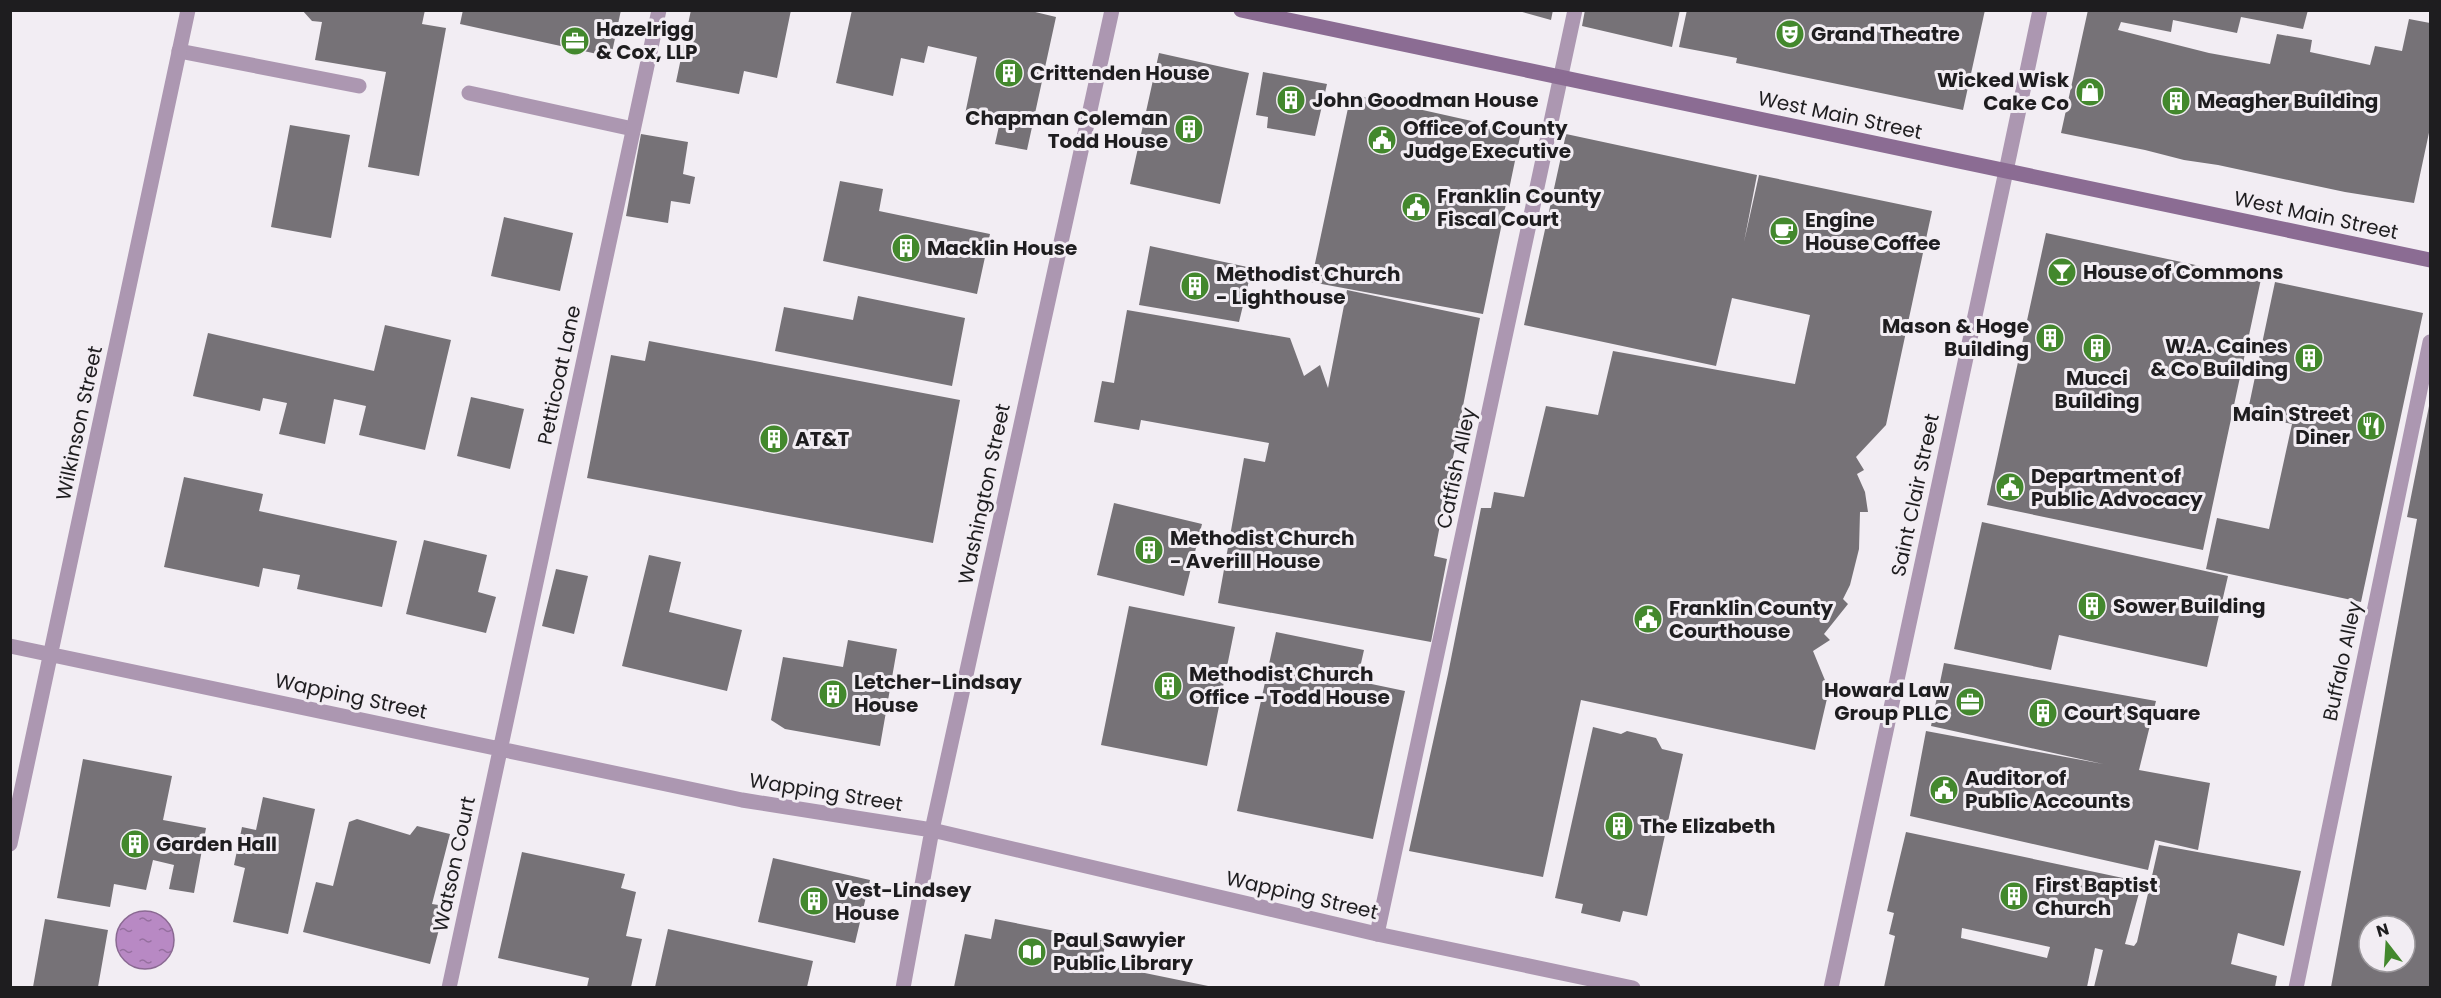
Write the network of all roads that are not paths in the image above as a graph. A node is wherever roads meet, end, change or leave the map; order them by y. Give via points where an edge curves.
1 (188, 10) edge
2 (659, 10) edge
3 (1112, 10) edge
4 (1241, 10) edge
5 (1575, 10) edge
6 (2040, 10) edge
7 (179, 51) junction
8 (1561, 78) junction
9 (358, 86) dead end
10 (469, 93) dead end
11 (633, 129) junction
12 (2006, 171) junction
13 (2430, 260) edge
14 (2430, 342) edge
15 (10, 646) edge
16 (51, 654) junction
17 (501, 749) junction
18 (932, 830) junction
19 (10, 844) edge
20 (1377, 934) junction
21 (449, 987) edge
22 (903, 987) edge
23 (1633, 987) edge
24 (1831, 987) edge
25 (2296, 987) edge

1 - 7 street, Wilkinson Street
2 - 11 street, Petticoat Lane
3 - 18 street, Washington Street
4 - 8 main road, West Main Street
5 - 8 street, Catfish Alley
6 - 12 street, Saint Clair Street
7 - 9 street
7 - 16 street, Wilkinson Street
8 - 12 main road, West Main Street
8 - 20 street, Catfish Alley
10 - 11 street
11 - 17 street, Petticoat Lane
12 - 13 main road, West Main Street
12 - 24 street, Saint Clair Street
14 - 25 street, Buffalo Alley
15 - 16 street, Wapping Street
16 - 17 street, Wapping Street
16 - 19 street, Wilkinson Street
17 - 18 street, Wapping Street via 742,800
17 - 21 street, Watson Court
18 - 20 street, Wapping Street
18 - 22 street, Washington Street
20 - 23 street, Wapping Street

